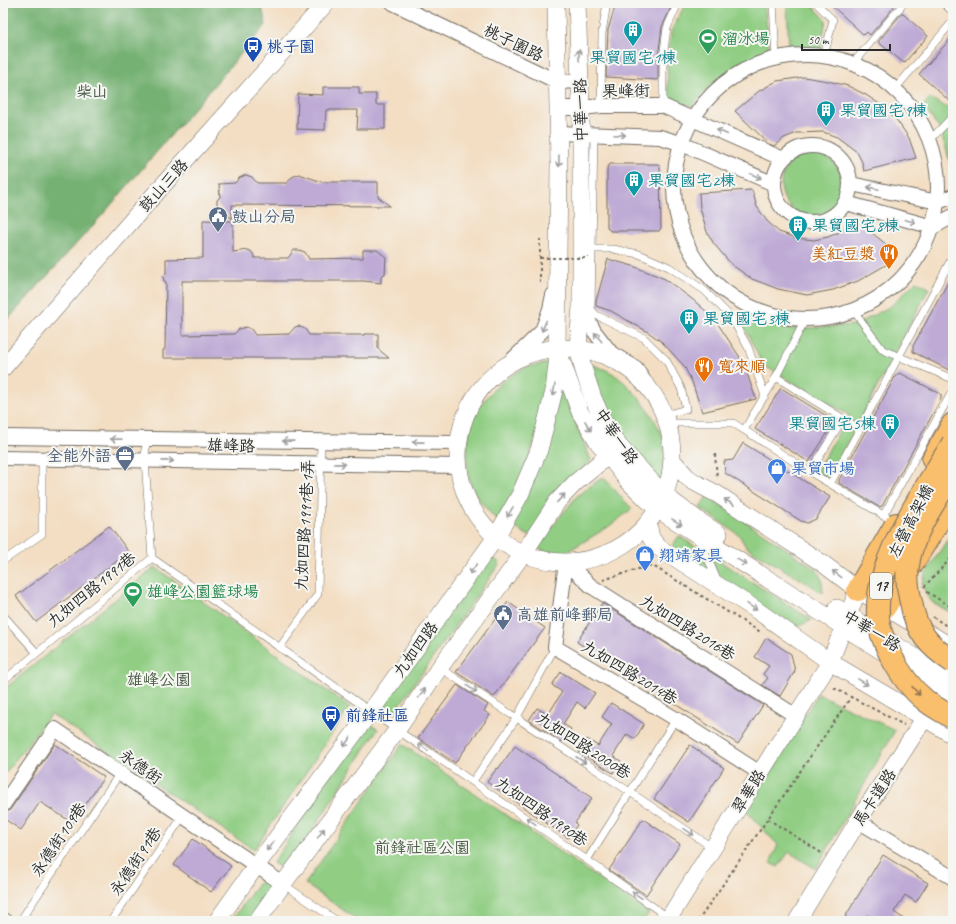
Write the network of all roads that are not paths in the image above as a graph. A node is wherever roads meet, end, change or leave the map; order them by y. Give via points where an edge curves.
1 (326, 3) edge
2 (392, 3) edge
3 (556, 3) edge
4 (578, 3) edge
5 (607, 3) edge
6 (678, 3) edge
7 (773, 3) edge
8 (816, 3) edge
9 (904, 3) edge
10 (943, 3) edge
11 (953, 12) edge
12 (953, 21) edge
13 (824, 56) junction
14 (776, 58) junction
15 (854, 62) junction
16 (580, 81) junction
17 (558, 82) junction
18 (895, 88) junction
19 (601, 106) junction
20 (663, 106) junction
21 (558, 108) junction
22 (581, 108) junction
23 (953, 116) edge
24 (692, 118) junction
25 (558, 133) junction
26 (588, 134) junction
27 (930, 140) junction
28 (680, 143) junction
29 (783, 159) junction
30 (774, 184) junction
31 (851, 184) junction
32 (953, 196) edge
33 (938, 202) junction
34 (846, 203) junction
35 (953, 216) edge
36 (933, 227) junction
37 (592, 249) junction
38 (953, 256) edge
39 (557, 275) junction
40 (581, 306) junction
41 (853, 310) junction
42 (805, 320) junction
43 (578, 348) junction
44 (558, 349) junction
45 (900, 356) junction
46 (508, 364) junction
47 (3, 368) edge
48 (776, 377) junction
49 (953, 379) edge
50 (645, 383) junction
51 (953, 390) edge
52 (764, 396) junction
53 (666, 419) junction
54 (843, 419) junction
55 (953, 424) edge
56 (860, 429) junction
57 (744, 430) junction
58 (3, 437) edge
59 (146, 439) junction
60 (321, 441) junction
61 (457, 443) junction
62 (953, 443) edge
63 (613, 450) junction
64 (3, 458) edge
65 (42, 458) junction
66 (145, 460) junction
67 (672, 460) junction
68 (321, 464) junction
69 (457, 466) junction
70 (810, 472) junction
71 (953, 473) edge
72 (830, 484) junction
73 (953, 498) edge
74 (656, 509) junction
75 (890, 519) junction
76 (697, 534) junction
77 (496, 537) junction
78 (523, 554) junction
79 (152, 558) junction
80 (3, 561) edge
81 (566, 562) junction
82 (719, 586) junction
83 (858, 590) junction
84 (885, 607) junction
85 (3, 615) edge
86 (854, 625) junction
87 (280, 647) junction
88 (555, 647) junction
89 (953, 648) edge
90 (36, 652) junction
91 (830, 662) junction
92 (440, 667) junction
93 (950, 680) edge
94 (3, 681) edge
95 (371, 711) junction
96 (796, 716) junction
97 (516, 718) junction
98 (925, 718) junction
99 (953, 718) edge
100 (676, 719) junction
101 (397, 730) junction
102 (953, 735) edge
103 (120, 773) junction
104 (760, 774) junction
105 (473, 781) junction
106 (630, 792) junction
107 (3, 805) edge
108 (183, 816) junction
109 (858, 821) junction
110 (713, 848) junction
111 (588, 860) junction
112 (256, 866) junction
113 (953, 878) edge
114 (283, 884) junction
115 (3, 915) edge
116 (668, 920) edge
117 (11, 921) edge
118 (20, 921) edge
119 (111, 921) edge
120 (217, 921) edge
121 (257, 921) edge
122 (337, 921) edge
123 (797, 921) edge

1 - 47 street, 鼓山三路
2 - 17 street, 桃子園路
3 - 17 street, 中華一路
16 -> 4 street, 中華一路
5 - 19 lane via 602,33
6 - 20 lane via 667,28 663,58
7 - 14 lane
8 - 13 lane via 833,20
9 - 15 lane
10 - 11 lane
12 - 18 lane
13 - 14 street
13 - 15 street
14 - 24 street via 743,70 714,91
15 - 18 street
16 - 17 street, 桃子園路
16 - 22 street, 中華一路
17 - 21 street, 中華一路
18 - 27 street via 917,113
19 - 20 street, 果峰街
19 - 22 street, 果峰街
20 - 24 street, 果峰街
21 - 22 street, 果峰街
21 - 25 street, 中華一路
22 - 26 street, 中華一路
23 - 27 lane
24 - 28 street
29 -> 24 street, 果峰街
25 - 26 street
25 -> 39 street, 中華一路
26 -> 28 street via 660,137
26 - 37 lane
26 - 40 street, 中華一路
27 - 33 street via 938,172
28 -> 30 street
28 - 42 street via 672,185 678,226 697,264 726,294 764,313
29 - 30 street via 778,166
29 - 31 street via 794,150 806,146 819,146 832,151 842,160 849,171
30 - 34 street via 776,196 782,207 791,216 802,221 827,220 838,213
33 -> 31 street
31 - 34 street
32 - 33 street
33 - 36 street
34 -> 36 street
35 - 36 street
36 - 41 street via 914,265 884,294
37 - 52 lane via 613,249 639,254 669,267 704,290 730,317 748,347
37 - 53 lane via 591,309 596,315 644,338 666,360 681,388 686,409
38 - 45 lane
39 - 44 street, 中華一路
39 -> 46 street via 550,309 542,331
40 - 43 street, 中華一路
50 -> 40 street via 636,368 611,353 594,331
41 - 42 street via 847,314
41 - 45 lane via 883,350
42 - 48 lane
43 - 44 street
43 - 50 street via 603,355 626,366
43 - 63 street, 中華一路 via 592,398 606,426
44 - 46 street via 534,352
44 -> 63 street, 中華一路 via 580,412 601,447
44 -> 77 street, 九如四路 via 554,391 539,450 520,495
45 - 49 lane
45 - 56 lane
46 - 61 street via 492,375 479,390 461,424
48 - 52 lane
48 - 54 lane
50 - 53 street
51 - 75 lane
52 - 57 lane
53 - 57 lane via 733,423
53 - 67 street
54 - 56 lane
54 - 70 lane
55 - 75 main road
56 - 72 lane
57 - 70 lane
59 -> 58 street, 雄峰路
60 -> 59 street, 雄峰路
59 - 66 lane
61 -> 60 street, 雄峰路
60 - 68 lane, 九如四路1991巷1弄
61 - 69 street
62 -> 99 main road, 左營高架橋 / 17, bridge via 893,548 883,577 878,613 879,628 896,666 925,700
63 - 74 street, 中華一路 via 629,482
78 -> 63 street, 九如四路 via 557,502
64 - 65 street, 雄峰路
65 - 66 street, 雄峰路
65 - 80 lane via 42,534
66 -> 68 street, 雄峰路
66 - 79 lane
67 - 74 street via 670,478
83 -> 67 street, 中華一路 via 756,519 694,482
68 -> 69 street, 雄峰路
68 - 87 lane, 九如四路1991巷1弄 via 318,594
69 - 77 street via 464,493 477,517
70 - 72 lane
71 - 93 main road, 左營高架橋 / 17, bridge via 918,533 908,565 907,579 918,625 927,641 939,653
72 - 75 lane
73 - 84 main road
74 -> 76 street, 中華一路
74 - 81 street via 634,536 619,547 585,560
74 - 82 street, 中華一路 via 651,538 658,547
74 - 86 street, 中華一路 via 702,523
75 - 83 main road
76 - 82 lane
76 -> 86 street, 中華一路
77 - 78 street
77 -> 95 street, 九如四路
78 - 81 street via 544,560
78 - 92 street, 九如四路
79 - 87 lane, 九如四路1991巷
79 - 90 lane, 九如四路1991巷
81 - 88 street, 九如四路2014巷
81 - 96 street, 九如四路2016巷 via 590,586
82 -> 91 street, 中華一路
83 - 84 street, 中華一路
83 - 86 street, 翠華路
84 - 86 street, 翠華路
84 - 89 street, 中華一路
85 - 90 lane
86 - 91 street, 翠華路
86 - 93 street, 中華一路
87 - 95 lane, 九如四路1991巷
88 - 97 lane
88 - 100 street, 九如四路2014巷
90 - 94 lane, 九如四路1991巷
91 - 96 street, 翠華路
91 -> 98 street, 中華一路
92 -> 97 lane, 九如四路2000巷
101 -> 92 street, 九如四路
93 - 98 street, 馬卡道路
95 - 101 lane, 九如四路1991巷
95 -> 112 street, 九如四路
96 - 104 street, 翠華路
97 - 105 lane
97 -> 106 lane, 九如四路2000巷
98 - 102 street, 中華一路
98 - 109 street, 馬卡道路
100 - 104 street, 九如四路2014巷
100 - 106 lane
105 -> 101 lane, 九如四路1990巷
114 -> 101 street, 九如四路
103 - 107 street, 永德街 via 55,729
103 - 108 street, 永德街
103 - 118 lane, 永德街109巷
104 - 110 street, 翠華路
111 -> 105 lane, 九如四路1990巷
106 -> 110 lane, 九如四路2000巷
106 - 111 lane
108 - 112 street, 永德街
108 - 119 lane, 永德街91巷
109 - 113 street
109 - 123 street, 馬卡道路
110 - 116 street, 翠華路
116 -> 111 lane, 九如四路1990巷
112 - 114 street, 永德街
112 - 120 street, 九如四路
114 - 121 street, 九如四路
114 - 122 lane
115 - 117 lane

